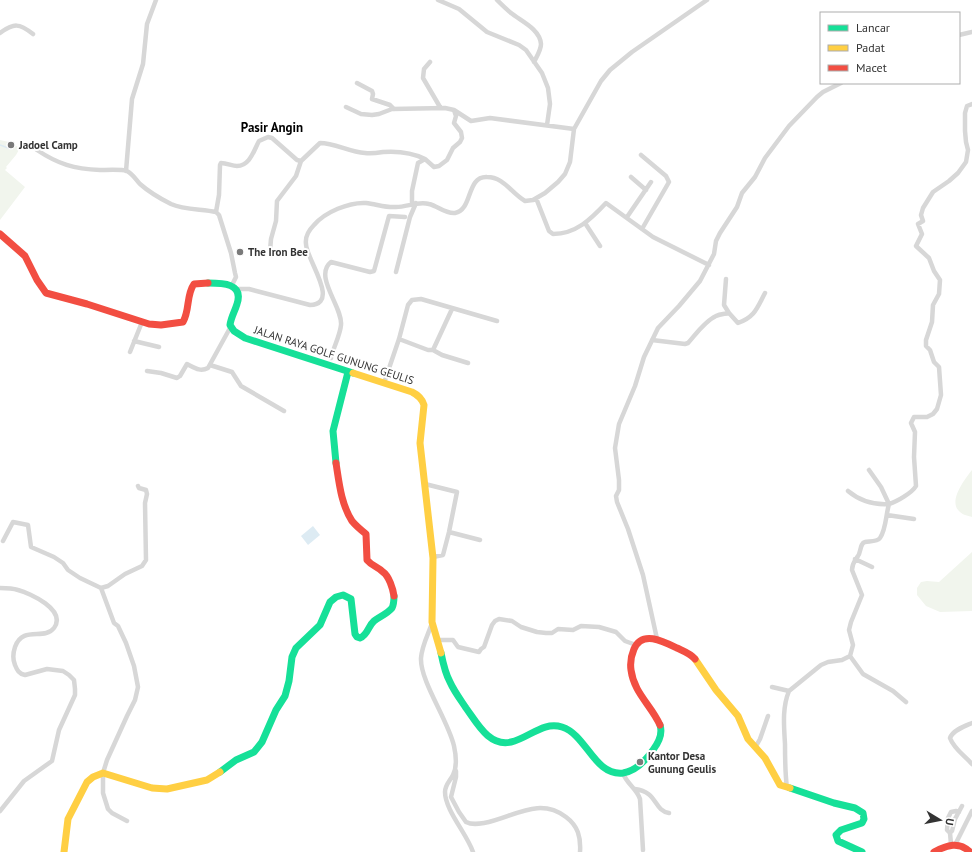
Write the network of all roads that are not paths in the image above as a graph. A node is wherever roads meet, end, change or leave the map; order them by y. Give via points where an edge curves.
1 (156, 0) edge
2 (438, 0) edge
3 (497, 0) edge
4 (707, 0) edge
5 (0, 33) edge
6 (32, 34) dead end
7 (971, 34) edge
8 (960, 35) edge
9 (430, 62) dead end
10 (534, 62) junction
11 (357, 83) dead end
12 (839, 84) edge
13 (972, 104) edge
14 (346, 107) dead end
15 (440, 107) junction
16 (394, 109) junction
17 (454, 110) junction
18 (547, 125) junction
19 (574, 129) junction
20 (37, 150) dead end
21 (640, 155) dead end
22 (425, 159) junction
23 (301, 161) junction
24 (126, 171) junction
25 (631, 177) dead end
26 (651, 182) dead end
27 (646, 190) junction
28 (536, 198) junction
29 (414, 204) junction
30 (216, 212) junction
31 (406, 216) dead end
32 (627, 217) junction
33 (585, 223) junction
34 (642, 229) junction
35 (0, 234) edge
36 (600, 246) dead end
37 (270, 251) dead end
38 (709, 265) junction
39 (396, 272) dead end
40 (726, 279) dead end
41 (234, 287) junction
42 (765, 292) dead end
43 (331, 293) junction
44 (324, 294) junction
45 (452, 309) junction
46 (729, 314) junction
47 (498, 321) dead end
48 (142, 322) junction
49 (230, 328) junction
50 (399, 339) junction
51 (652, 340) junction
52 (134, 341) junction
53 (159, 347) dead end
54 (433, 350) junction
55 (130, 352) dead end
56 (331, 358) dead end
57 (468, 363) dead end
58 (210, 365) junction
59 (147, 371) dead end
60 (348, 372) junction
61 (384, 383) junction
62 (284, 411) dead end
63 (869, 470) dead end
64 (425, 484) junction
65 (138, 486) dead end
66 (848, 492) dead end
67 (889, 504) junction
68 (887, 515) junction
69 (914, 519) dead end
70 (449, 532) junction
71 (480, 540) dead end
72 (3, 541) dead end
73 (433, 557) junction
74 (855, 559) junction
75 (872, 567) dead end
76 (0, 588) edge
77 (101, 588) junction
78 (432, 622) junction
79 (657, 639) junction
80 (437, 640) junction
81 (636, 645) junction
82 (850, 656) junction
83 (772, 687) dead end
84 (789, 691) junction
85 (906, 702) dead end
86 (768, 716) dead end
87 (972, 722) edge
88 (755, 748) junction
89 (972, 764) edge
90 (456, 767) junction
91 (622, 773) junction
92 (103, 774) junction
93 (786, 788) junction
94 (635, 790) junction
95 (962, 806) dead end
96 (0, 811) edge
97 (972, 811) edge
98 (959, 812) junction
99 (669, 813) dead end
100 (948, 818) junction
101 (128, 821) dead end
102 (954, 824) junction
103 (950, 833) junction
104 (953, 844) junction
105 (643, 850) dead end
106 (64, 852) edge
107 (473, 852) edge
108 (580, 852) edge
109 (862, 852) edge
110 (934, 852) edge
111 (970, 852) edge

1 - 24 street via 147,24 143,64 132,99
2 - 10 street via 459,9 487,32 521,46
3 - 10 street via 536,32 541,45
4 - 19 street via 610,70
5 - 6 street via 9,27 18,26
7 - 8 street
9 - 15 street via 424,69 422,78
10 - 18 street via 548,88 550,107
11 - 16 street via 372,91 372,99
12 - 38 street via 817,97 767,155 720,233
13 - 67 street via 967,106 965,113 968,150 966,162 958,173 933,192 923,208 923,221 918,224 922,238 916,246 929,258 940,280 926,346 939,367 942,395 933,414 912,419 915,432 916,486 911,492
14 - 16 street via 372,116
15 - 16 street
15 - 17 street
17 - 18 street via 471,121 490,118
17 - 22 street via 454,123 463,136 461,140 452,148 447,160 439,166 434,167
18 - 19 street
19 - 28 street via 567,170 558,182
20 - 24 street via 48,158 69,166
21 - 34 street via 666,176 669,182
22 - 23 street via 413,154 364,153 320,143
22 - 29 street via 417,166 412,191
23 - 30 street via 268,137 259,141 252,157 243,164 220,164
23 - 37 street via 296,176 277,201
24 - 30 street via 144,187 171,204
25 - 27 street
26 - 27 street
27 - 32 street
28 - 29 street via 525,201 502,181 485,177 472,187 465,205 457,213 445,212 428,204
28 - 33 street via 549,231 553,234 566,232
29 - 39 street
29 - 44 street via 396,208 356,204 332,212 313,225 308,232 306,245
30 - 41 street via 233,261 236,277
31 - 43 street via 389,216 374,271 334,262 329,264 325,274
32 - 33 street via 606,203
32 - 34 street
33 - 36 street
34 - 38 street
35 - 48 main road via 25,256 46,293
38 - 51 street via 694,288 658,328
40 - 46 street via 724,305
41 - 44 street via 310,305 319,303
41 - 48 main road via 194,284 190,290 187,315 183,322 157,325
41 - 49 main road via 238,299
42 - 46 street via 756,312 750,318 738,323
43 - 44 street
43 - 56 street via 341,325
45 - 47 street
45 - 50 street via 421,299 412,300 408,305
45 - 54 street
46 - 51 street via 713,317 688,343
48 - 52 street
49 - 58 street
49 - 60 main road, JALAN RAYA GOLF GUNUNG GEULIS via 242,336
50 - 54 street
50 - 61 street
51 - 79 street via 620,421 615,448 619,480 616,496 643,575
52 - 53 street
52 - 55 street
54 - 57 street
58 - 59 street via 200,370 187,364 178,378
58 - 62 street via 229,370 241,386
60 - 61 main road, JALAN RAYA GOLF GUNUNG GEULIS
60 - 92 main road via 332,435 341,492 349,516 366,534 366,561 384,572 395,599 394,605 374,622 364,638 360,638 355,634 351,599 342,596 333,599 315,631 296,648 285,696 262,742 254,752 232,762 217,774 198,783 167,789 145,786
61 - 64 main road, JALAN RAYA GOLF GUNUNG GEULIS via 412,392 423,401 420,439
63 - 67 street
64 - 70 street via 456,492
64 - 73 main road, JALAN RAYA GOLF GUNUNG GEULIS
65 - 77 street via 146,490 147,494 146,559 142,566
66 - 67 street via 864,501
67 - 68 street
68 - 69 street
68 - 74 street via 880,538 862,544
70 - 71 street
70 - 73 street via 443,555
72 - 77 street via 14,522 28,525 31,547 54,557 80,578
73 - 78 main road, JALAN RAYA GOLF GUNUNG GEULIS
74 - 75 street
74 - 82 street via 852,570 862,595 850,622 849,630 853,645
76 - 96 street via 19,590 36,597 50,607 56,618 56,626 51,630 22,636 18,641 13,656 19,673 25,676 45,669 58,669 71,676 76,689 59,732 52,762 24,782
77 - 92 street via 114,623 126,643 138,687 135,700
78 - 80 main road, JALAN RAYA GOLF GUNUNG GEULIS
78 - 90 street via 421,663 427,683 451,734
79 - 81 main road via 647,637
79 - 88 main road via 692,657 741,721 748,739
80 - 81 street via 453,640 458,647 479,652 484,647 492,625 499,619 512,621 521,627 552,633 558,630 573,630 580,626 599,627 616,632 625,641
80 - 91 main road, JALAN RAYA GOLF GUNUNG GEULIS via 453,688 490,738 509,743 543,726 562,726 577,735 603,767 612,772
81 - 91 main road via 631,663 632,674 641,698 658,722 661,733 643,763
82 - 84 street via 821,665
82 - 85 street via 863,674 893,691
83 - 84 street
84 - 93 street via 784,717
86 - 88 street
87 - 89 street via 954,732 950,738 953,746
88 - 93 main road via 766,760 779,784
90 - 107 street via 446,788 446,797
90 - 108 street via 451,797 466,822 491,822 531,808 553,810 569,819 577,829 581,840
91 - 94 street
92 - 101 street via 103,793 108,809
92 - 106 main road via 87,782 71,813
93 - 109 main road via 861,811 864,815 862,823 841,830 836,835 840,842
94 - 99 street via 643,790 652,797 661,810
94 - 105 street via 641,803
95 - 98 street
97 - 104 street
98 - 100 street via 951,812
98 - 102 street
100 - 102 street
100 - 103 street via 947,830
102 - 103 street
103 - 104 street
104 - 110 main road
104 - 111 main road via 965,847

